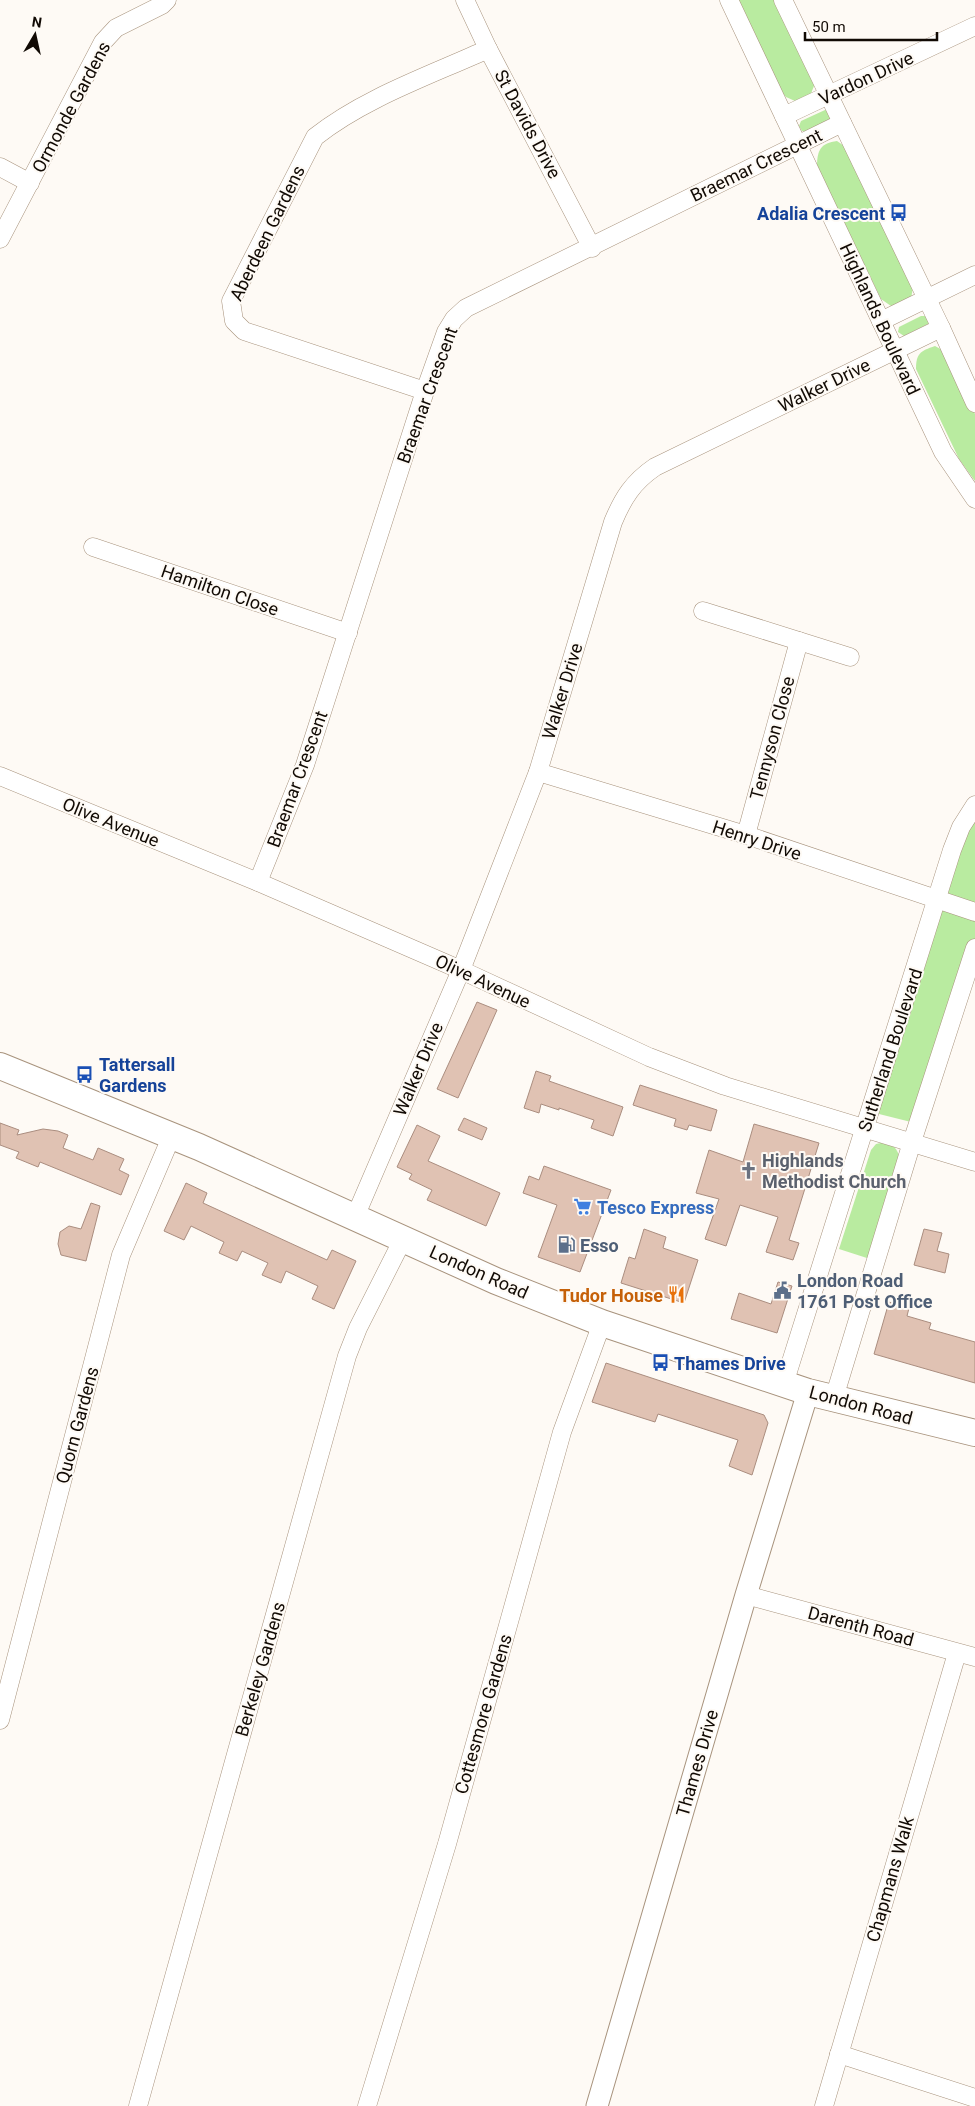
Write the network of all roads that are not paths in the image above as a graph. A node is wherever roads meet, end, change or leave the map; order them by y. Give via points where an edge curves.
1 (167, 0) edge
2 (465, 0) edge
3 (729, 0) edge
4 (783, 0) edge
5 (975, 26) edge
6 (488, 49) junction
7 (829, 97) junction
8 (784, 116) junction
9 (842, 123) junction
10 (798, 145) junction
11 (0, 167) edge
12 (30, 183) junction
13 (0, 239) edge
14 (592, 248) junction
15 (975, 275) edge
16 (926, 298) junction
17 (881, 321) junction
18 (941, 328) junction
19 (895, 350) junction
20 (425, 391) junction
21 (975, 403) edge
22 (975, 498) edge
23 (93, 547) dead end
24 (703, 611) dead end
25 (348, 633) junction
26 (799, 641) junction
27 (850, 657) dead end
28 (538, 772) junction
29 (0, 776) edge
30 (975, 805) edge
31 (746, 835) junction
32 (258, 882) junction
33 (938, 900) junction
34 (975, 912) edge
35 (975, 948) edge
36 (461, 970) junction
37 (0, 1066) edge
38 (865, 1129) junction
39 (172, 1135) junction
40 (912, 1142) junction
41 (975, 1162) edge
42 (355, 1217) junction
43 (404, 1239) junction
44 (602, 1323) junction
45 (784, 1384) junction
46 (808, 1392) junction
47 (834, 1398) junction
48 (975, 1434) edge
49 (746, 1594) junction
50 (957, 1653) junction
51 (975, 1657) edge
52 (0, 1720) edge
53 (839, 2054) junction
54 (975, 2098) edge
55 (138, 2106) edge
56 (367, 2106) edge
57 (598, 2106) edge
58 (824, 2106) edge

1 - 12 street, Ormonde Gardens via 116,28 103,42
2 - 6 street, St Davids Drive
3 - 8 street, Highlands Boulevard
4 - 7 street
5 - 7 street, Vardon Drive
6 - 14 street, St Davids Drive
6 - 20 street, Aberdeen Gardens via 337,120 315,137 231,301 231,314 244,331
7 - 8 street, Vardon Drive
7 - 9 street
8 - 10 street, Highlands Boulevard
9 - 10 street, Braemar Crescent
9 - 16 street
10 - 14 street, Braemar Crescent
10 - 17 street, Highlands Boulevard
11 - 12 street
12 - 13 street, Ormonde Gardens
14 - 20 street, Braemar Crescent via 466,308 446,332
15 - 16 street
16 - 17 street
16 - 18 street
17 - 19 street, Highlands Boulevard
18 - 19 street, Walker Drive
18 - 21 street
19 - 22 street, Highlands Boulevard via 943,452
19 - 28 street, Walker Drive via 638,478 624,496 613,522
20 - 25 street, Braemar Crescent
23 - 25 street, Hamilton Close
24 - 26 street
25 - 32 street, Braemar Crescent via 305,765
26 - 27 street
26 - 31 street, Tennyson Close
28 - 31 street, Henry Drive
28 - 36 street, Walker Drive
29 - 32 street, Olive Avenue
30 - 33 street, Sutherland Boulevard via 952,850
31 - 33 street, Henry Drive
32 - 36 street, Olive Avenue
33 - 34 street, Henry Drive
33 - 38 street, Sutherland Boulevard
35 - 40 street
36 - 38 street, Olive Avenue via 665,1064
36 - 42 street, Walker Drive
37 - 39 main road, London Road
38 - 40 street, Olive Avenue
38 - 45 street, Sutherland Boulevard
39 - 42 main road, London Road
39 - 52 street, Quorn Gardens via 121,1255
40 - 41 street, Olive Avenue
40 - 47 street
42 - 43 main road, London Road
43 - 44 main road, London Road via 496,1281
43 - 55 street, Berkeley Gardens via 347,1356
44 - 45 main road, London Road
44 - 56 street, Cottesmore Gardens via 562,1432 447,1844
45 - 46 main road, London Road
46 - 47 main road, London Road
46 - 49 street, Thames Drive
47 - 48 main road, London Road
49 - 50 street, Darenth Road
49 - 57 street, Thames Drive
50 - 51 street, Darenth Road
50 - 53 street, Chapmans Walk
53 - 54 street
53 - 58 street, Chapmans Walk

